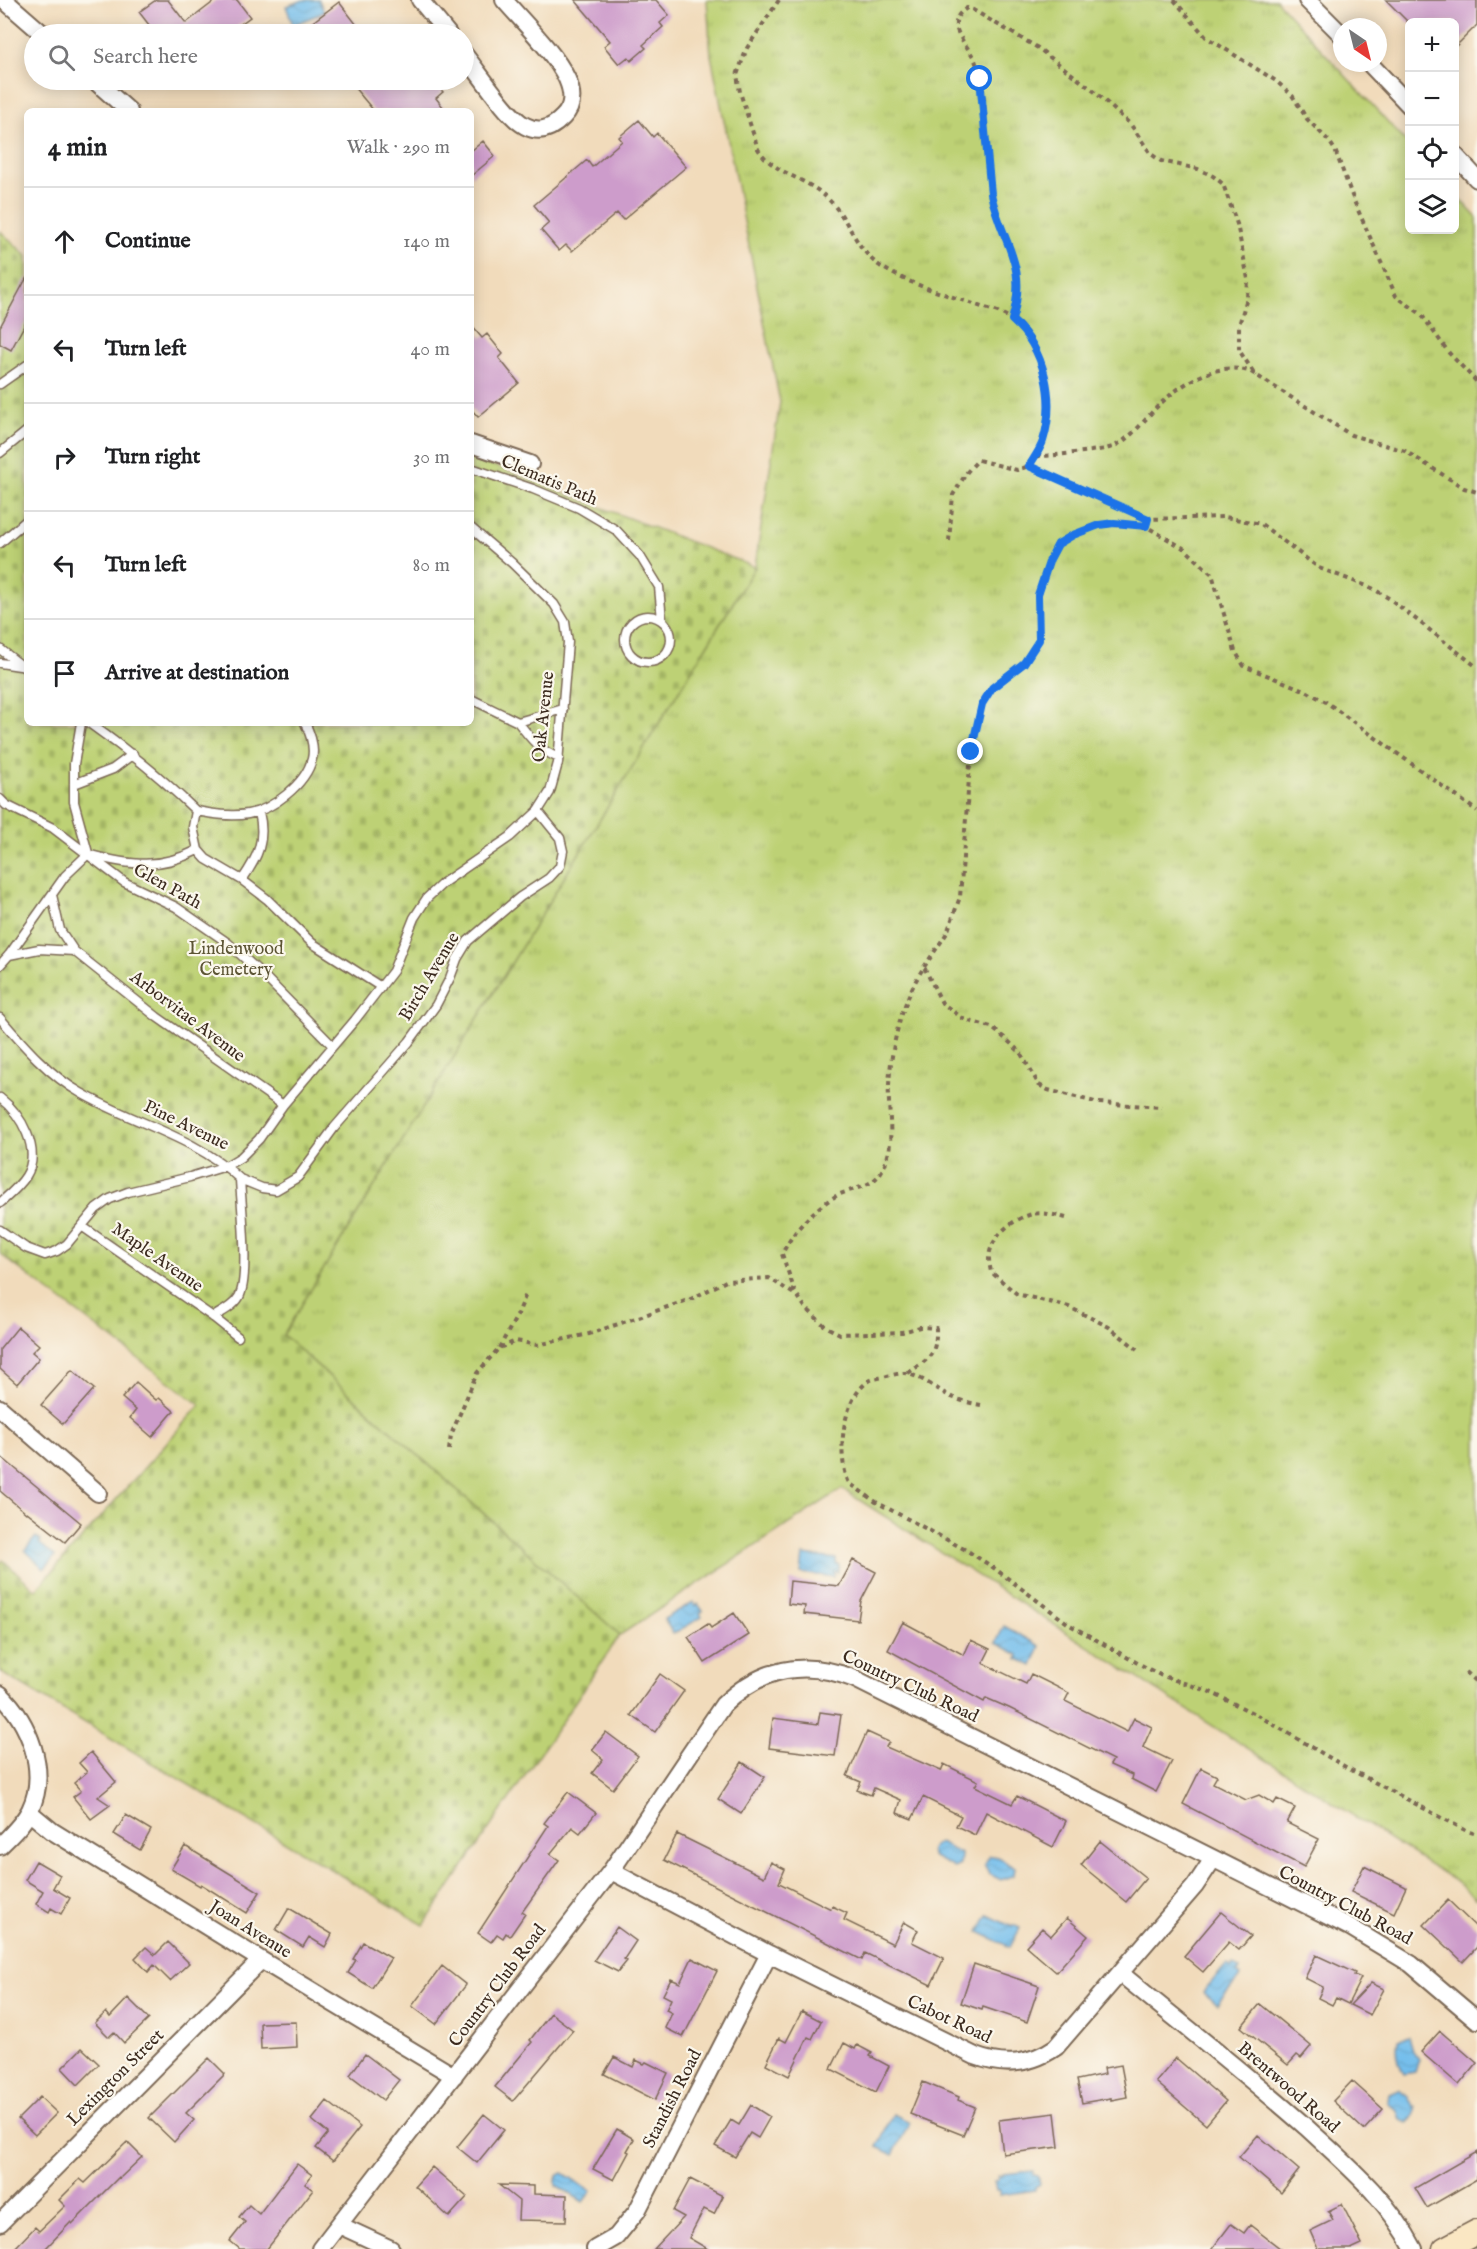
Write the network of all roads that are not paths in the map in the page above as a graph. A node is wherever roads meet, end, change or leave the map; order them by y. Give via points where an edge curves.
1 (4, 0) edge
2 (420, 0) edge
3 (504, 0) edge
4 (1307, 0) edge
5 (32, 24) edge
6 (440, 24) edge
7 (1333, 26) edge
8 (474, 67) edge
9 (1378, 72) edge
10 (105, 90) edge
11 (1405, 101) edge
12 (126, 108) edge
13 (1459, 159) edge
14 (1477, 179) edge
15 (24, 367) edge
16 (0, 384) edge
17 (24, 433) edge
18 (474, 445) edge
19 (0, 453) edge
20 (530, 464) dead end
21 (474, 469) edge
22 (24, 523) edge
23 (474, 531) edge
24 (0, 543) edge
25 (662, 620) junction
26 (0, 649) edge
27 (0, 663) edge
28 (24, 667) edge
29 (24, 668) edge
30 (474, 700) edge
31 (563, 709) junction
32 (518, 722) junction
33 (80, 726) edge
34 (93, 726) edge
35 (306, 726) edge
36 (133, 754) junction
37 (559, 758) junction
38 (74, 784) junction
39 (0, 799) edge
40 (196, 811) junction
41 (538, 811) junction
42 (259, 812) junction
43 (198, 850) junction
44 (88, 854) junction
45 (242, 880) junction
46 (51, 895) junction
47 (74, 951) junction
48 (9, 955) junction
49 (0, 964) edge
50 (381, 987) junction
51 (0, 1018) edge
52 (332, 1045) junction
53 (0, 1098) edge
54 (283, 1105) junction
55 (226, 1166) junction
56 (240, 1179) junction
57 (0, 1203) edge
58 (83, 1227) junction
59 (0, 1230) edge
60 (213, 1317) junction
61 (238, 1337) dead end
62 (0, 1408) edge
63 (98, 1492) dead end
64 (0, 1694) edge
65 (29, 1812) junction
66 (0, 1846) edge
67 (1213, 1858) junction
68 (611, 1871) junction
69 (770, 1954) junction
70 (261, 1960) junction
71 (1120, 1973) junction
72 (1477, 2020) edge
73 (454, 2076) junction
74 (0, 2223) edge
75 (339, 2225) junction
76 (1477, 2232) edge
77 (320, 2249) edge
78 (391, 2249) edge
79 (595, 2249) edge
80 (1414, 2249) edge
81 (1445, 2249) edge

1 - 5 street
2 - 6 street
3 - 8 street via 566,78 572,94 568,112 551,126 530,129 510,114
4 - 7 street
9 - 11 street
10 - 12 street
13 - 14 street
15 - 16 lane
17 - 19 lane
18 - 20 street
21 - 25 lane, Clematis Path via 579,508 616,530 640,556 659,587
22 - 24 lane
23 - 31 lane, Oak Avenue via 554,604 565,622 568,642
25 - 25 lane via 672,636 667,653 652,663 634,658 625,643 629,625 645,616
26 - 28 lane
27 - 29 lane
30 - 32 lane
31 - 32 lane
31 - 37 lane, Oak Avenue
32 - 37 lane via 545,753
33 - 38 lane
34 - 36 lane
35 - 42 lane via 313,743 312,759 299,782 280,801
36 - 38 lane via 113,769
36 - 40 lane
37 - 41 lane, Oak Avenue via 550,792
38 - 44 lane
39 - 44 lane, Glen Path via 53,828
40 - 42 lane via 224,815
40 - 43 lane via 193,827
41 - 50 lane, Oak Avenue via 510,837 427,898 414,918 393,971
41 - 56 lane, Birch Avenue via 560,838 560,866 468,940 436,1005 409,1042 333,1128 298,1177 276,1190
42 - 45 lane via 263,827 261,843
43 - 44 lane via 160,864 118,862
43 - 45 lane via 211,863
44 - 46 lane
44 - 52 lane, Glen Path via 124,882 176,907 228,943
45 - 50 lane via 312,943
46 - 47 lane, Arborvitae Avenue via 60,930
46 - 48 lane
47 - 48 lane via 39,949
47 - 54 lane, Arborvitae Avenue via 156,1017
48 - 49 lane
50 - 52 lane, Pine Avenue
51 - 55 lane, Pine Avenue via 50,1071 80,1093 201,1150
52 - 54 lane, Pine Avenue
53 - 57 lane via 24,1126 33,1153 27,1174
54 - 55 lane, Pine Avenue via 259,1139
55 - 56 lane
55 - 58 lane via 110,1198
56 - 60 lane via 244,1275 239,1296
58 - 59 lane via 67,1244 45,1255 26,1248
58 - 60 lane, Maple Avenue
60 - 61 lane, Maple Avenue
62 - 63 street
64 - 65 street via 20,1717 33,1750 36,1788
65 - 66 street
65 - 70 street, Joan Avenue via 52,1831
67 - 68 street, Country Club Road via 855,1679 809,1668 762,1676 734,1693
67 - 71 street, Cabot Road via 1195,1886
67 - 72 street, Country Club Road via 1391,1950
68 - 69 street, Cabot Road
68 - 73 street, Country Club Road
69 - 71 street, Cabot Road via 975,2056 998,2063 1035,2059 1056,2047
69 - 79 street, Standish Road via 637,2211 616,2237
70 - 73 street, Joan Avenue
70 - 74 street, Lexington Street
71 - 80 street, Brentwood Road via 1360,2176 1393,2213
73 - 75 street, Country Club Road
75 - 77 street, Country Club Road
75 - 78 street
76 - 81 main road

